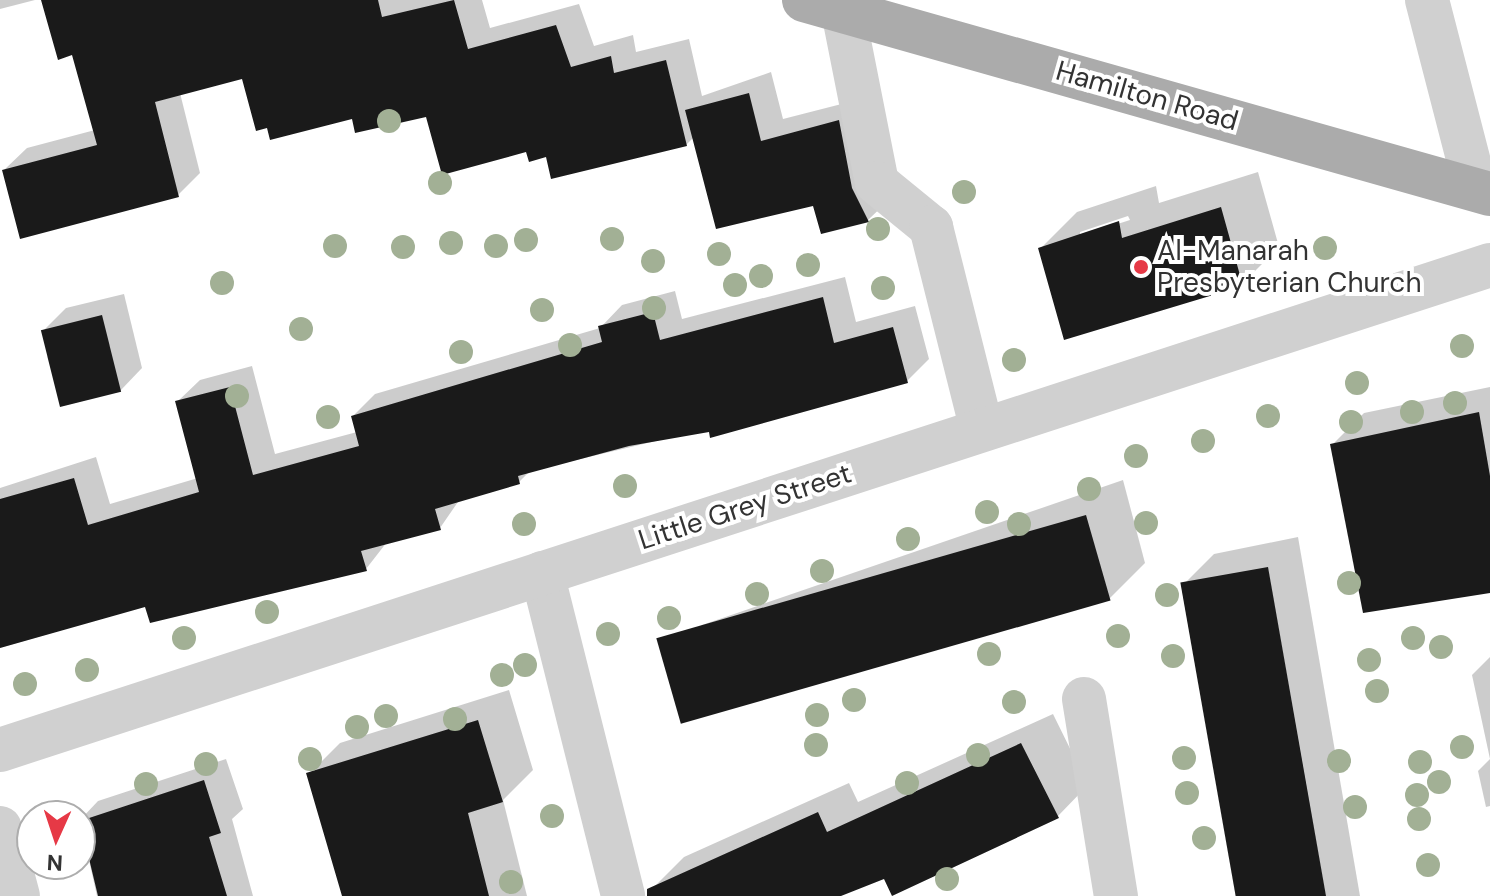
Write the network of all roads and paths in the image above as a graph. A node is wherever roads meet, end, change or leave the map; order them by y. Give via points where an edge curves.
1 (1427, 0) edge
2 (824, 5) edge
3 (1483, 191) edge
4 (1490, 265) edge
5 (982, 430) junction
6 (542, 573) junction
7 (1084, 699) dead end
8 (0, 750) edge
9 (0, 828) edge
10 (18, 896) edge
11 (623, 896) edge
12 (1116, 896) edge

1 - 3 street
2 - 3 main road, Hamilton Road
2 - 5 street via 877,183 931,227
4 - 5 street, Little Grey Street
5 - 6 street, Little Grey Street
6 - 8 street, Little Grey Street
6 - 11 street
7 - 12 street
9 - 10 street

